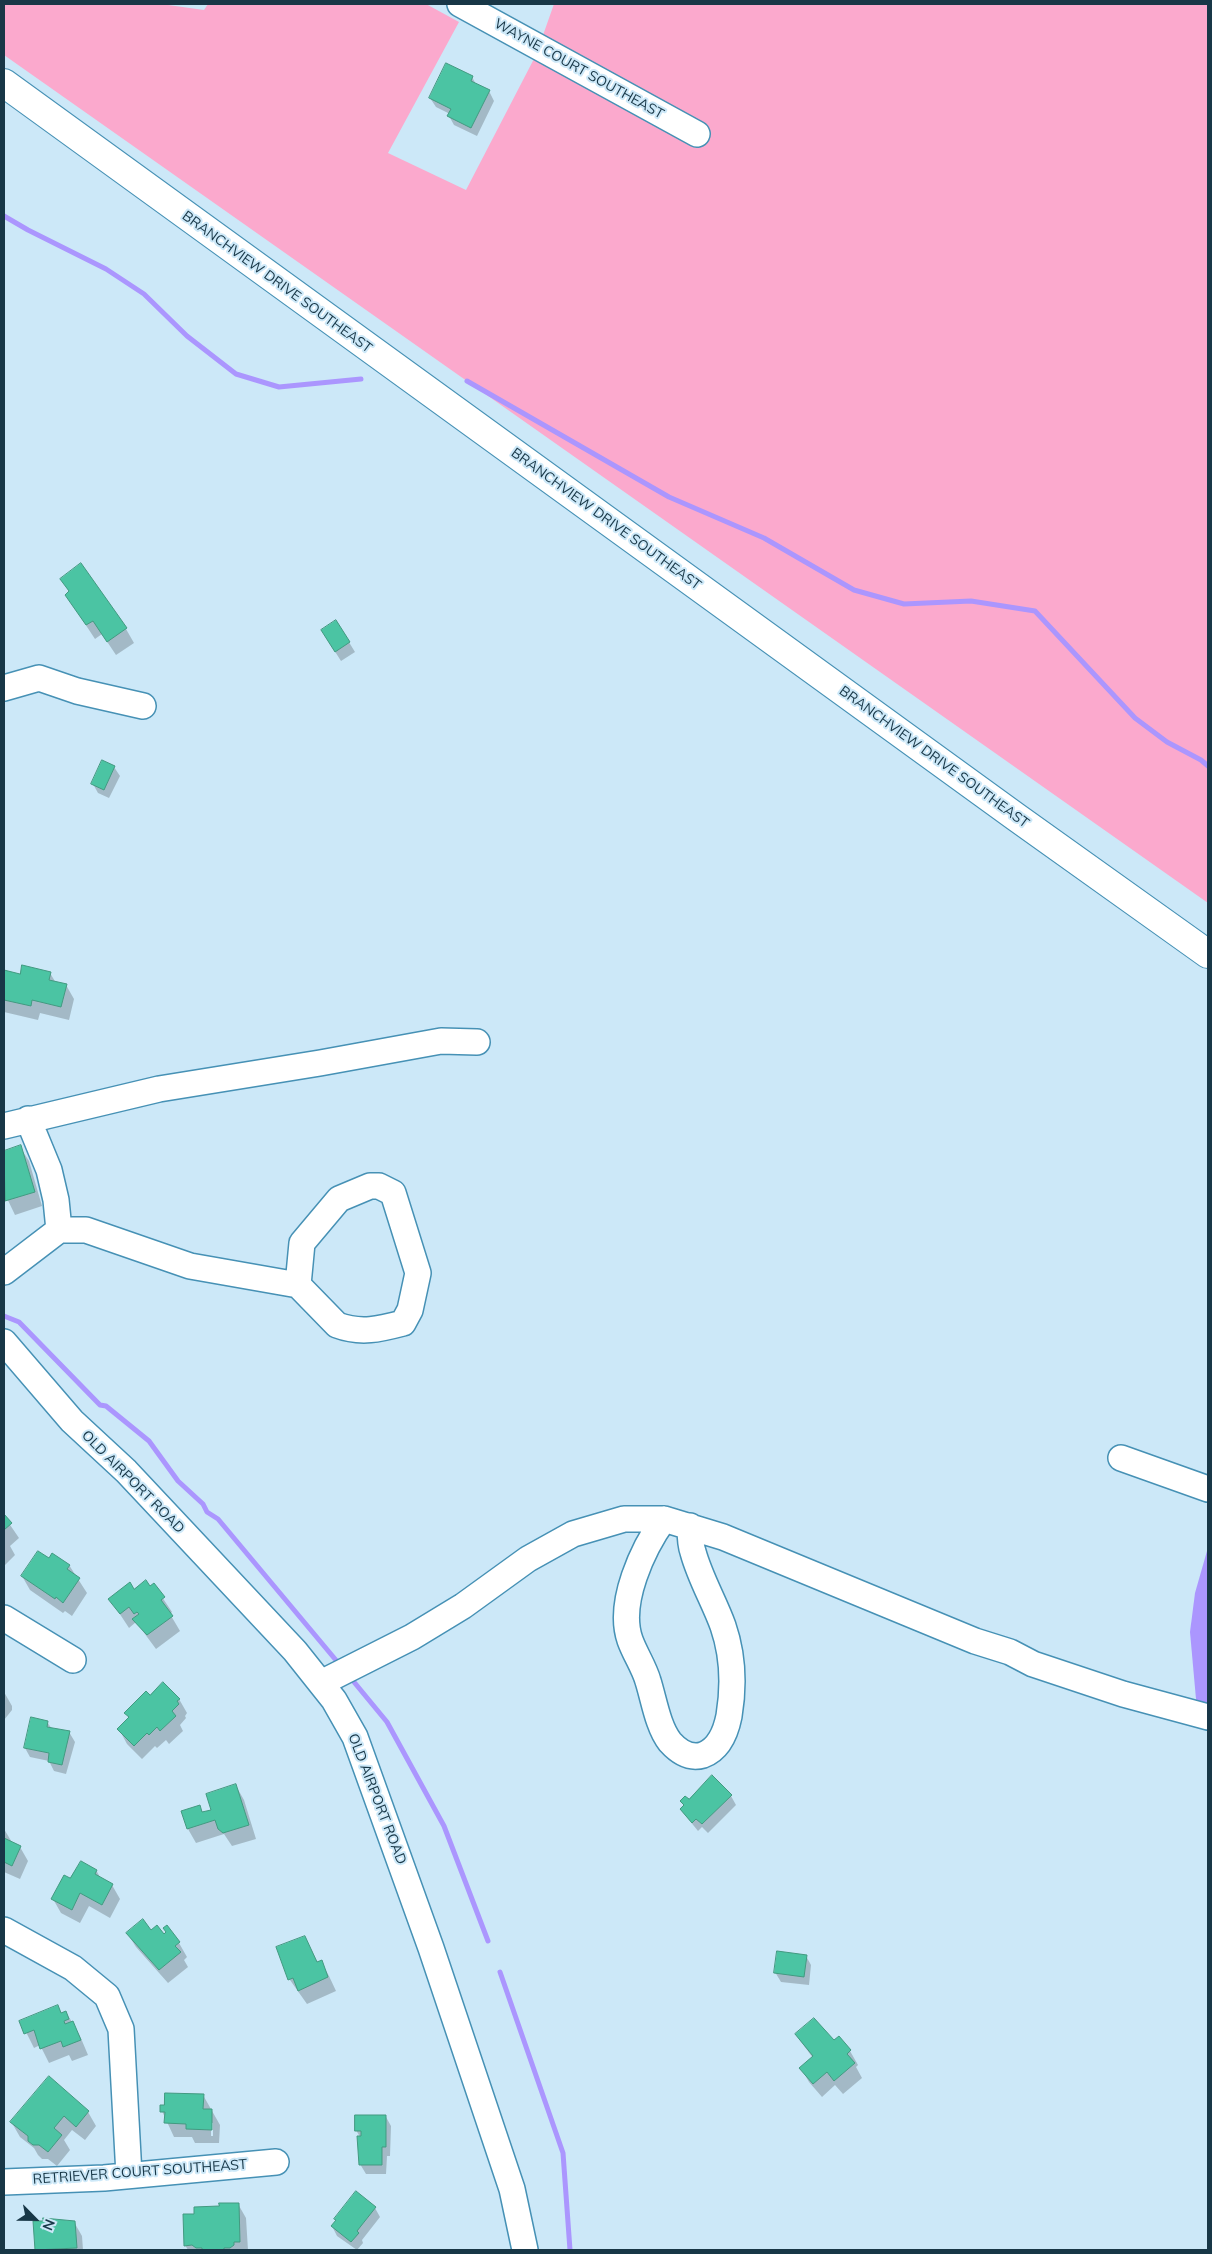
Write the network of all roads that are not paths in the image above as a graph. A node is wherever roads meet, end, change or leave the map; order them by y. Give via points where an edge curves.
1 (460, 4) edge
2 (4, 83) edge
3 (697, 134) dead end
4 (4, 688) edge
5 (143, 706) dead end
6 (1208, 954) edge
7 (477, 1042) dead end
8 (28, 1119) junction
9 (4, 1126) edge
10 (59, 1230) junction
11 (4, 1272) edge
12 (298, 1285) junction
13 (4, 1342) edge
14 (1121, 1458) dead end
15 (1208, 1489) edge
16 (664, 1519) junction
17 (690, 1526) junction
18 (4, 1618) edge
19 (73, 1660) dead end
20 (321, 1683) junction
21 (1208, 1717) edge
22 (4, 1930) edge
23 (276, 2162) dead end
24 (128, 2175) junction
25 (4, 2182) edge
26 (525, 2250) edge

1 - 3 street, WAYNE COURT SOUTHEAST
2 - 6 main road, BRANCHVIEW DRIVE SOUTHEAST
4 - 5 street via 39,678 77,691
7 - 8 street via 440,1041 159,1089
8 - 9 street
8 - 10 street via 49,1170
10 - 11 street
10 - 12 street via 86,1230 190,1266
12 - 12 street via 333,1321 346,1328 369,1331 403,1323 410,1310 418,1273 393,1193 379,1186 370,1186 339,1199 302,1243
13 - 20 street, OLD AIRPORT ROAD via 72,1421 126,1470
14 - 15 street
16 - 17 street
16 - 17 street via 651,1537 630,1591 630,1638 667,1738 688,1756 697,1756 709,1752 726,1730 732,1677 723,1626 692,1551
16 - 20 street via 624,1519 573,1534 528,1558 463,1606 412,1637
17 - 21 street via 975,1641 1010,1652 1033,1664 1123,1694
18 - 19 street
20 - 26 street, OLD AIRPORT ROAD via 356,1737 386,1820 512,2188
22 - 24 street via 73,1968 107,1996 121,2030
23 - 24 street, RETRIEVER COURT SOUTHEAST
24 - 25 street, RETRIEVER COURT SOUTHEAST

